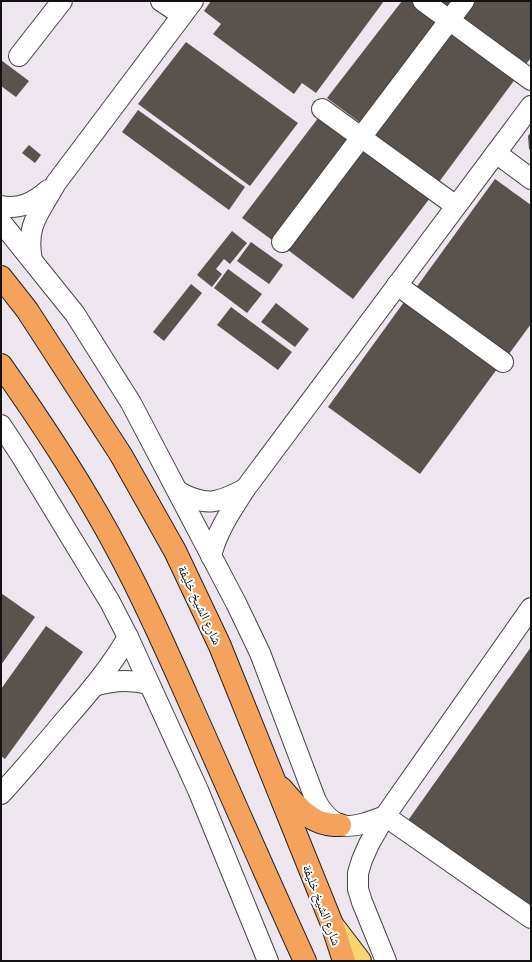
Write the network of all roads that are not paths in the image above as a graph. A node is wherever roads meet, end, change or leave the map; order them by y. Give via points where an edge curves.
1 (62, 1) edge
2 (162, 1) edge
3 (423, 1) edge
4 (464, 1) edge
5 (187, 8) edge
6 (450, 20) junction
7 (19, 56) dead end
8 (531, 80) edge
9 (531, 106) edge
10 (322, 109) dead end
11 (361, 137) junction
12 (496, 153) junction
13 (531, 179) edge
14 (56, 183) junction
15 (1, 206) edge
16 (456, 206) junction
17 (1, 222) edge
18 (282, 242) dead end
19 (32, 260) junction
20 (1, 277) edge
21 (397, 286) junction
22 (503, 362) dead end
23 (1, 365) edge
24 (1, 426) edge
25 (245, 489) junction
26 (179, 492) junction
27 (212, 556) junction
28 (531, 608) edge
29 (128, 637) junction
30 (150, 684) junction
31 (94, 686) junction
32 (272, 779) junction
33 (1, 794) edge
34 (385, 816) junction
35 (340, 825) junction
36 (531, 918) edge
37 (332, 924) junction
38 (289, 927) junction
39 (266, 959) edge
40 (296, 961) edge
41 (305, 961) edge
42 (344, 961) edge
43 (360, 961) edge
44 (386, 961) edge

1 - 7 street
2 - 5 street
3 - 6 street
4 - 6 street
5 - 14 street
6 - 8 street
6 - 11 street
9 - 12 street
10 - 11 street
11 - 16 street
11 - 18 street
12 - 13 street
12 - 16 street
14 - 15 street via 31,202 14,207
14 - 19 street via 33,223 30,241
16 - 21 street
17 - 19 street
19 - 26 street via 75,314 131,403
20 - 32 highway, شارع الشيخ خليفة via 27,310 121,455 175,551 220,646
21 - 22 street
21 - 25 street
23 - 38 highway via 84,491 120,554 175,669
24 - 29 street via 95,577
25 - 26 street via 216,502 203,502
25 - 27 street via 220,531
26 - 27 street
27 - 35 street via 260,653 316,801 329,819
28 - 34 street
29 - 30 street
29 - 31 street
30 - 31 street via 121,680
30 - 39 street via 198,790
31 - 33 street
32 - 35 highway via 310,817 328,824
32 - 37 highway, شارع الشيخ خليفة
34 - 35 street via 359,825
34 - 36 street
34 - 44 street via 362,860 358,873 358,889
37 - 42 highway, شارع الشيخ خليفة
37 - 43 main road
38 - 40 main road
38 - 41 highway

